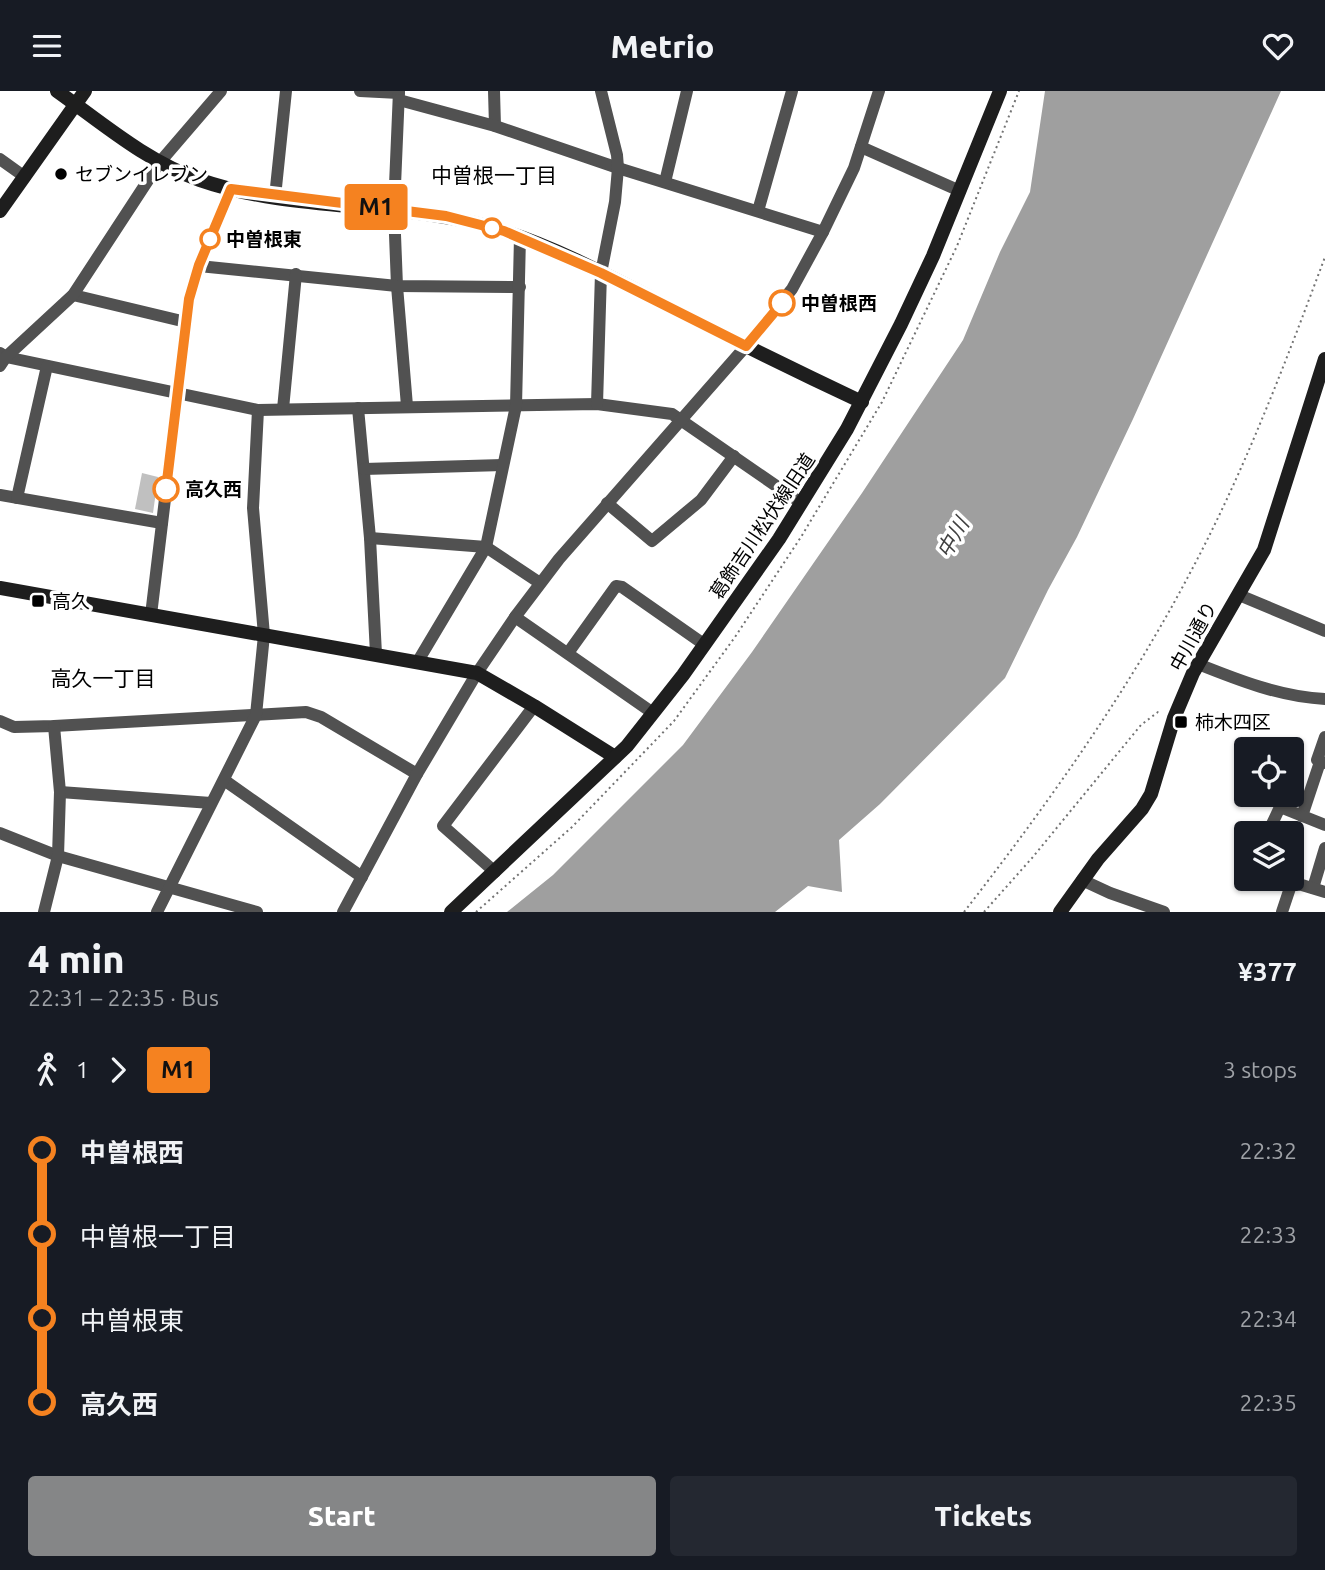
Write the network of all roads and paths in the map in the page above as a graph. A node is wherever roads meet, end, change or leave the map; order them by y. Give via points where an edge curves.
1 (57, 91) edge
2 (85, 91) edge
3 (221, 91) edge
4 (286, 91) edge
5 (360, 91) edge
6 (494, 91) edge
7 (601, 91) edge
8 (687, 91) edge
9 (792, 91) edge
10 (879, 91) edge
11 (1000, 91) edge
12 (399, 95) edge
13 (75, 104) junction
14 (495, 126) junction
15 (861, 147) junction
16 (0, 159) edge
17 (160, 162) junction
18 (618, 168) junction
19 (25, 177) junction
20 (665, 182) junction
21 (231, 189) junction
22 (960, 191) junction
23 (275, 197) junction
24 (394, 209) junction
25 (0, 211) edge
26 (758, 211) junction
27 (824, 232) junction
28 (520, 237) junction
29 (1325, 257) edge
30 (199, 265) junction
31 (601, 273) junction
32 (296, 274) junction
33 (397, 286) junction
34 (520, 287) junction
35 (73, 295) junction
36 (186, 322) junction
37 (746, 346) junction
38 (2, 359) edge
39 (1325, 359) edge
40 (47, 366) junction
41 (178, 394) junction
42 (862, 403) junction
43 (597, 404) junction
44 (516, 405) junction
45 (407, 406) junction
46 (358, 408) junction
47 (283, 409) junction
48 (258, 410) junction
49 (681, 418) junction
50 (861, 431) dead end
51 (865, 433) dead end
52 (734, 456) junction
53 (503, 465) junction
54 (364, 469) junction
55 (0, 495) edge
56 (18, 498) junction
57 (607, 503) junction
58 (801, 503) junction
59 (162, 523) junction
60 (370, 538) junction
61 (486, 547) junction
62 (540, 583) junction
63 (0, 588) edge
64 (1239, 594) junction
65 (151, 615) junction
66 (516, 617) junction
67 (1325, 631) edge
68 (264, 635) junction
69 (735, 637) dead end
70 (705, 645) junction
71 (568, 653) junction
72 (376, 654) junction
73 (418, 661) junction
74 (1198, 664) junction
75 (477, 673) junction
76 (1325, 699) edge
77 (682, 703) dead end
78 (534, 706) junction
79 (685, 706) junction
80 (1177, 712) junction
81 (653, 713) junction
82 (256, 715) junction
83 (0, 721) edge
84 (54, 726) junction
85 (1325, 737) edge
86 (615, 757) junction
87 (1323, 762) edge
88 (417, 774) junction
89 (224, 780) junction
90 (60, 792) junction
91 (211, 803) junction
92 (1302, 816) junction
93 (1273, 821) edge
94 (1325, 825) edge
95 (0, 833) edge
96 (1325, 848) edge
97 (58, 856) junction
98 (495, 871) junction
99 (362, 877) junction
100 (1082, 880) junction
101 (169, 887) junction
102 (1319, 890) edge
103 (44, 912) edge
104 (157, 912) edge
105 (257, 912) edge
106 (343, 912) edge
107 (452, 912) edge
108 (476, 912) edge
109 (964, 912) edge
110 (984, 912) edge
111 (1060, 912) edge
112 (1164, 912) edge
113 (1282, 912) edge

1 - 13 street
2 - 13 street
3 - 17 street
4 - 23 street
5 - 12 street
6 - 14 street
7 - 18 street
8 - 20 street
9 - 26 street
10 - 15 street
11 - 22 street, 葛飾吉川松伏線旧道
12 - 14 street
12 - 24 street
13 - 17 street
13 - 19 street
14 - 18 street
15 - 22 street
15 - 27 street
16 - 19 street
17 - 21 street
17 - 35 street
18 - 20 street
18 - 31 street
19 - 25 street
20 - 26 street
21 - 23 street
21 - 30 street
22 - 42 street, 葛飾吉川松伏線旧道
23 - 24 street
24 - 28 street via 467,221
24 - 33 street
26 - 27 street
27 - 37 street via 792,289
28 - 31 street
28 - 34 street
29 - 109 path via 1264,417 1191,573 1073,765
30 - 32 street
30 - 36 street
31 - 37 street
31 - 43 street
32 - 33 street
32 - 47 street
33 - 34 street
33 - 45 street
34 - 44 street
35 - 36 street
35 - 38 street
36 - 41 street
37 - 42 street
37 - 49 street
38 - 40 street
39 - 64 street, 中川通り via 1268,541
40 - 41 street
40 - 56 street
41 - 48 street
41 - 59 street
42 - 58 street, 葛飾吉川松伏線旧道
43 - 44 street
43 - 49 street
44 - 45 street
44 - 53 street
45 - 46 street
46 - 47 street
46 - 54 street
47 - 48 street
48 - 68 street via 253,507
49 - 52 street
49 - 57 street
50 - 51 path
52 - 57 street via 701,499 653,541
52 - 58 street
53 - 54 street
53 - 61 street
54 - 60 street
55 - 56 street
56 - 59 street
57 - 62 street
58 - 70 street, 葛飾吉川松伏線旧道
59 - 65 street
60 - 61 street
60 - 72 street
61 - 62 street
61 - 73 street
62 - 66 street
63 - 65 street
64 - 67 street
64 - 74 street, 中川通り
65 - 68 street
66 - 71 street
66 - 75 street
68 - 72 street
68 - 82 street
69 - 79 path
70 - 71 street via 616,586
70 - 81 street, 葛飾吉川松伏線旧道
71 - 81 street
72 - 73 street
73 - 75 street
74 - 76 street via 1266,688
74 - 80 street, 中川通り
75 - 78 street
75 - 88 street
77 - 79 path
78 - 86 street
78 - 98 street via 443,826
79 - 108 path via 572,827
80 - 100 street, 中川通り via 1151,794
80 - 110 path via 1158,712 1141,725
81 - 86 street, 葛飾吉川松伏線旧道
82 - 84 street
82 - 88 street via 306,712 321,717
82 - 89 street
83 - 84 street via 14,727
84 - 90 street
85 - 87 street via 1317,760
86 - 98 street, 葛飾吉川松伏線旧道
87 - 92 street
88 - 99 street
89 - 91 street
89 - 99 street
90 - 91 street
90 - 97 street
91 - 101 street
92 - 93 street via 1280,807
92 - 94 street
95 - 97 street
96 - 102 street
97 - 101 street
97 - 103 street
98 - 107 street, 葛飾吉川松伏線旧道
99 - 106 street
100 - 111 street, 中川通り
100 - 112 street
101 - 104 street
101 - 105 street
102 - 113 street via 1292,882

